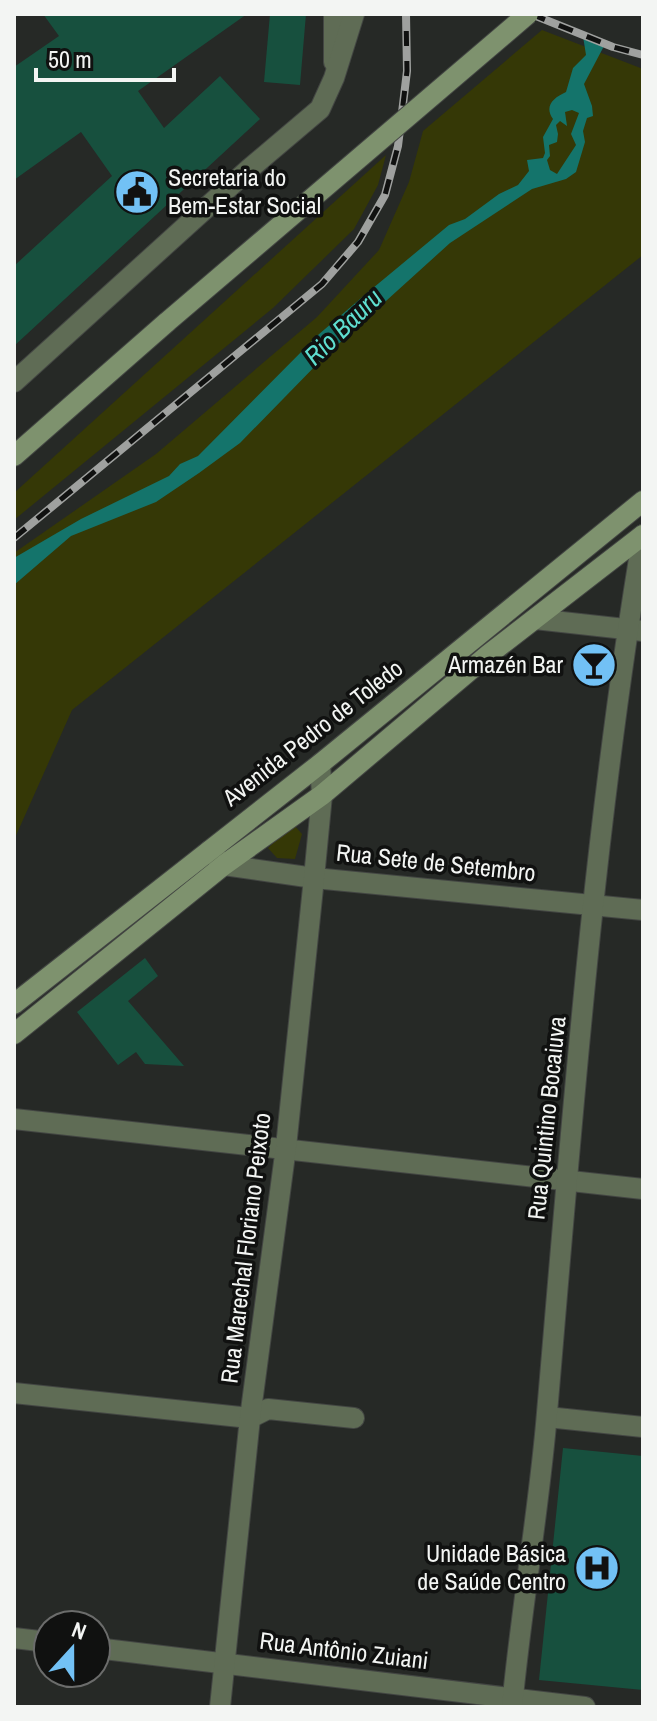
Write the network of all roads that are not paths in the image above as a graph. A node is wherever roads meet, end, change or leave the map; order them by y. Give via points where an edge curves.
1 (334, 14) edge
2 (354, 14) edge
3 (528, 14) edge
4 (334, 78) junction
5 (14, 382) edge
6 (14, 456) edge
7 (643, 501) edge
8 (643, 535) edge
9 (535, 619) junction
10 (635, 631) edge
11 (475, 637) junction
12 (488, 655) junction
13 (320, 764) junction
14 (322, 795) junction
15 (216, 858) junction
16 (314, 878) junction
17 (594, 905) junction
18 (643, 910) edge
19 (14, 1004) edge
20 (14, 1034) edge
21 (14, 1119) edge
22 (286, 1147) junction
23 (566, 1181) junction
24 (643, 1189) edge
25 (14, 1393) edge
26 (547, 1417) junction
27 (250, 1418) junction
28 (354, 1418) dead end
29 (643, 1427) edge
30 (112, 1650) edge
31 (226, 1663) junction
32 (512, 1702) edge
33 (220, 1707) edge
34 (585, 1707) edge

1 - 4 street
2 - 4 street
3 - 6 main road, bridge
4 - 5 street via 320,109
7 - 11 main road, Avenida Pedro de Toledo
8 - 9 main road, Avenida Pedro de Toledo
8 - 10 street, Rua Quintino Bocaiuva
9 - 10 street
9 - 12 main road, Avenida Pedro de Toledo
10 - 17 street, Rua Quintino Bocaiuva
11 - 12 main road
11 - 13 main road, Avenida Pedro de Toledo
12 - 14 main road, Avenida Pedro de Toledo
13 - 14 street, Rua Marechal Floriano Peixoto
13 - 15 main road, Avenida Pedro de Toledo via 233,830
14 - 15 main road, Avenida Pedro de Toledo
14 - 16 street, Rua Marechal Floriano Peixoto
15 - 16 street, Rua Sete de Setembro
15 - 19 main road, Avenida Pedro de Toledo
15 - 20 main road, Avenida Pedro de Toledo
16 - 17 street, Rua Sete de Setembro
16 - 22 street, Rua Marechal Floriano Peixoto
17 - 18 street, Rua Sete de Setembro
17 - 23 street, Rua Quintino Bocaiuva
21 - 22 street
22 - 23 street
22 - 27 street, Rua Marechal Floriano Peixoto
23 - 24 street
23 - 26 street, Rua Quintino Bocaiuva
25 - 27 street
26 - 29 street
26 - 32 street, Rua Quintino Bocaiuva
27 - 28 street via 268,1409
27 - 31 street, Rua Marechal Floriano Peixoto
30 - 31 street, Rua Antônio Zuiani
31 - 32 street, Rua Antônio Zuiani
31 - 33 street, Rua Marechal Floriano Peixoto
32 - 34 street, Rua Antônio Zuiani

